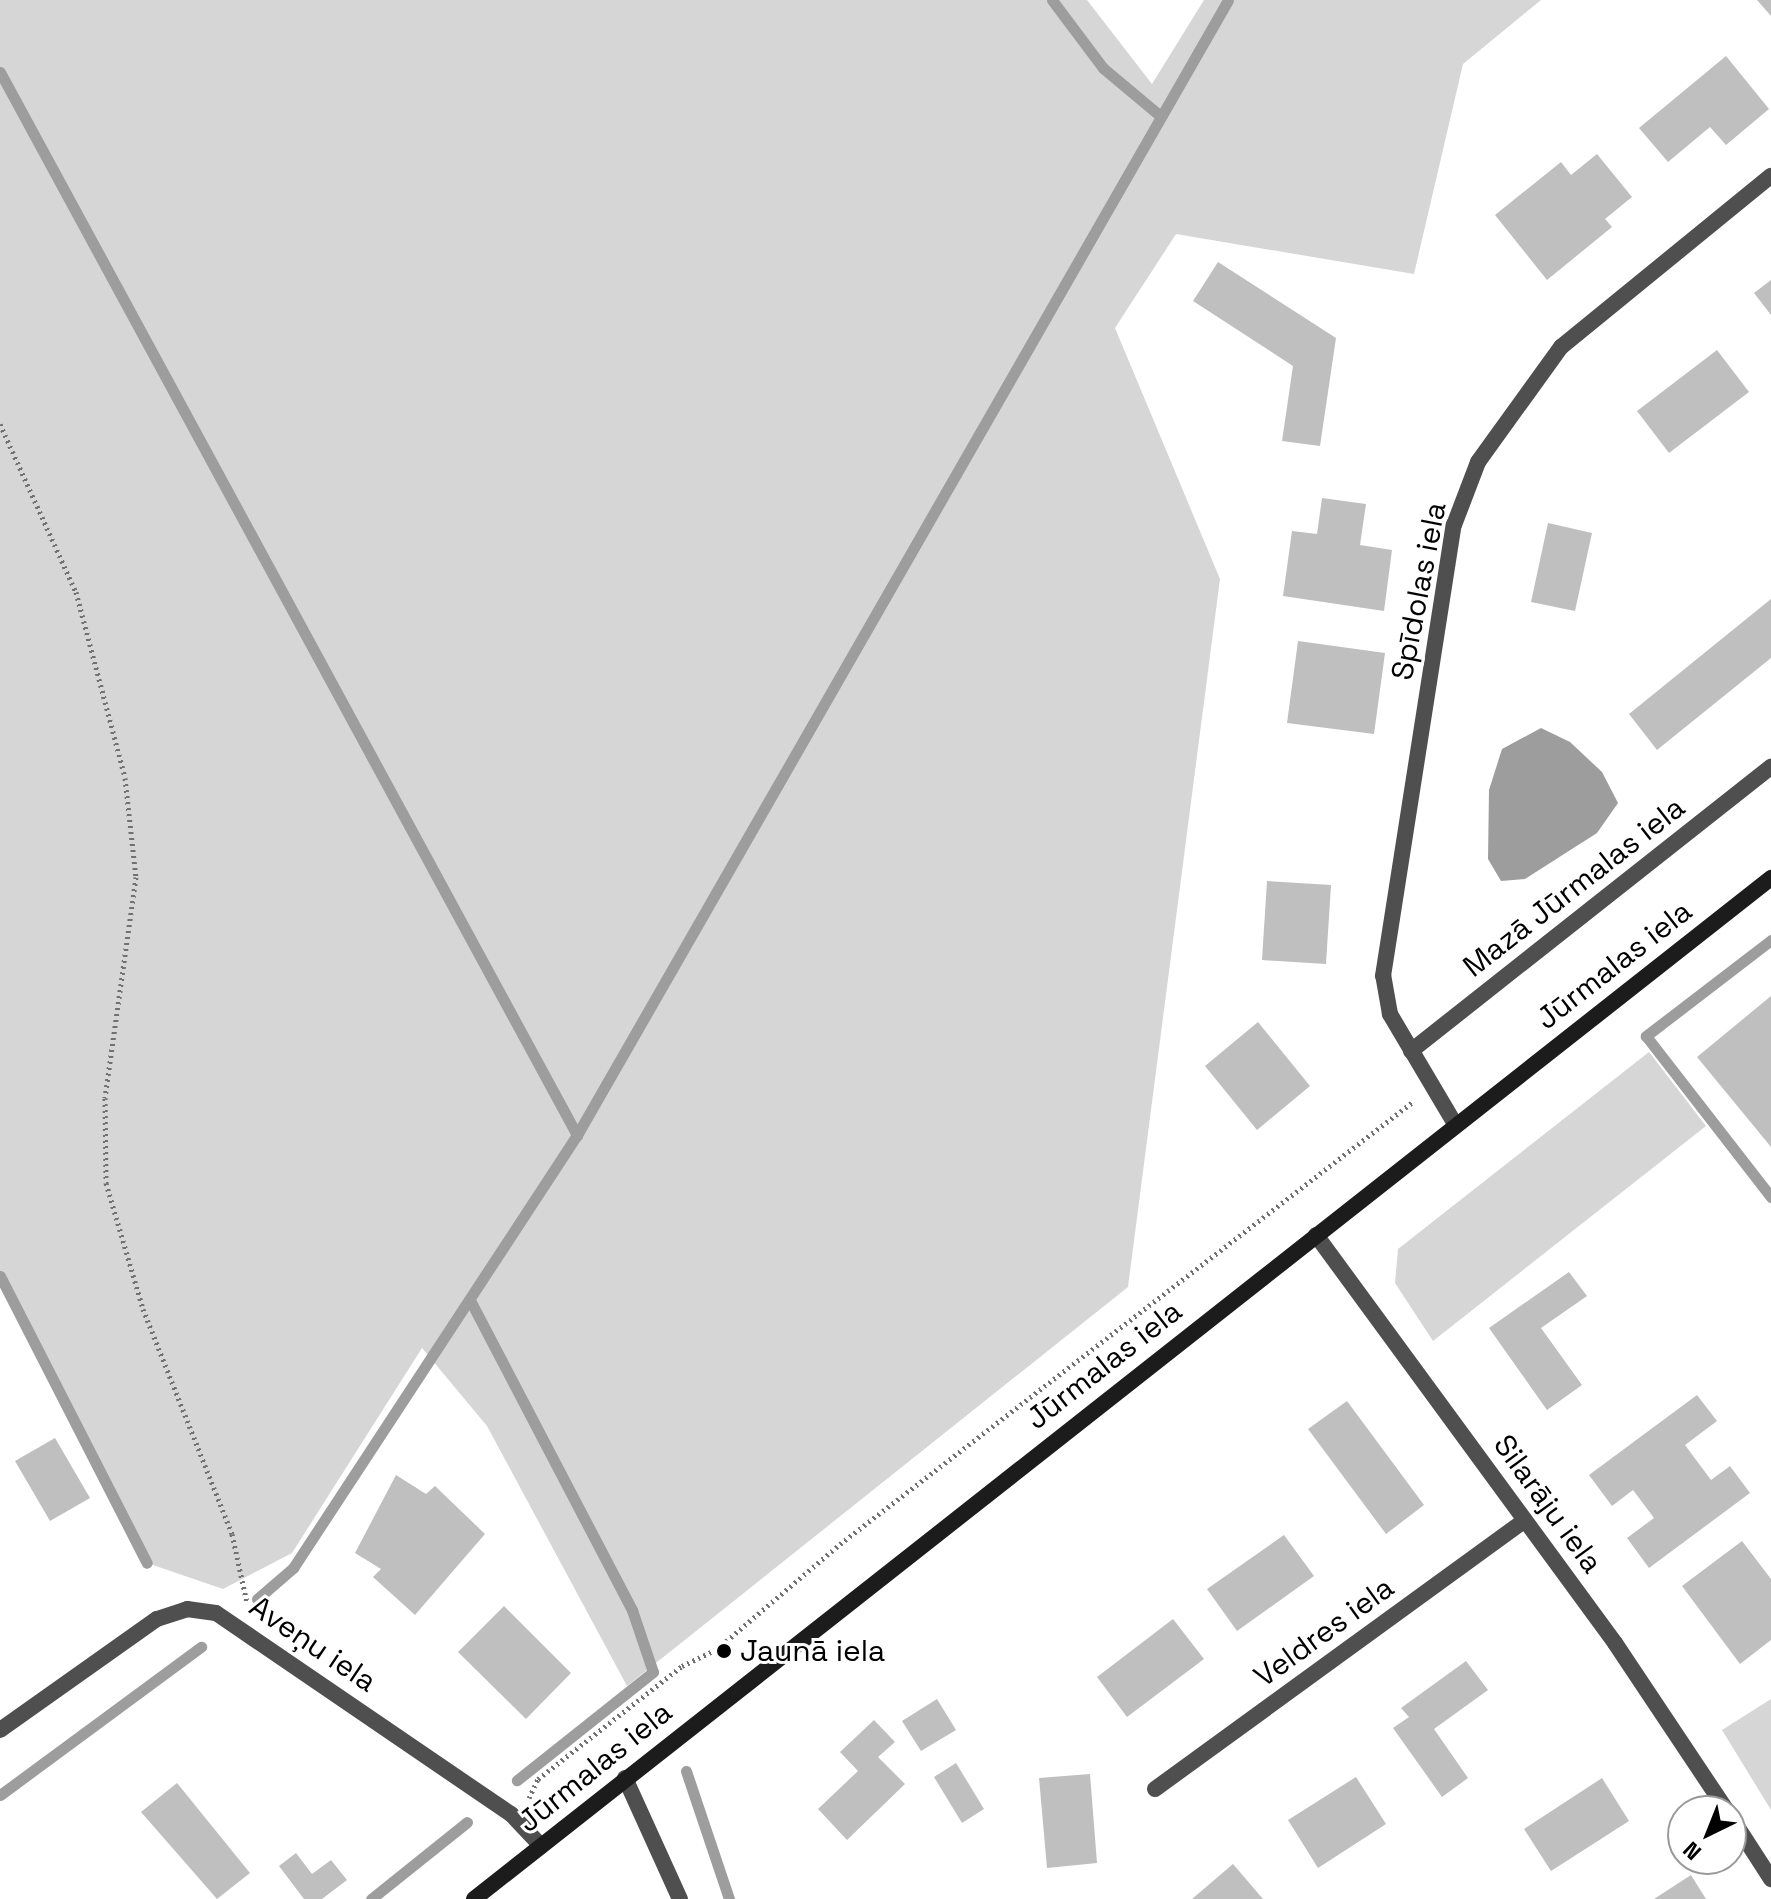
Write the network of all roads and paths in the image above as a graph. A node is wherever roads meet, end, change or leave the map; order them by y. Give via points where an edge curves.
1 (1771, 176) edge
2 (0, 424) edge
3 (1771, 767) edge
4 (1771, 878) edge
5 (1411, 1051) junction
6 (1430, 1088) junction
7 (1455, 1124) junction
8 (1316, 1235) junction
9 (1525, 1520) junction
10 (254, 1635) junction
11 (0, 1730) edge
12 (625, 1778) junction
13 (1155, 1789) dead end
14 (1716, 1795) edge
15 (511, 1814) junction
16 (1747, 1842) edge
17 (541, 1846) junction
18 (1771, 1879) edge
19 (474, 1899) edge
20 (680, 1899) edge

1 - 5 street, Spīdolas iela via 1571,336 1478,462 1454,525 1383,976 1390,1014
2 - 10 path via 76,592 125,778 136,877 105,1098 106,1183 143,1309 232,1534
3 - 5 street, Mazā Jūrmalas iela
4 - 7 main road, Jūrmalas iela
5 - 6 street, Spīdolas iela
6 - 7 street, Spīdolas iela
6 - 15 path via 840,1544 729,1639 682,1666 562,1760
7 - 8 main road, Jūrmalas iela
8 - 9 street, Silarāju iela
8 - 12 main road, Jūrmalas iela
9 - 13 street, Veldres iela
9 - 14 street, Silarāju iela
10 - 11 street, Aveņu iela via 216,1613 187,1609 157,1619
10 - 15 street, Aveņu iela
12 - 17 main road, Jūrmalas iela
12 - 20 street
15 - 17 street, Aveņu iela
16 - 18 street
17 - 19 main road, Jūrmalas iela

